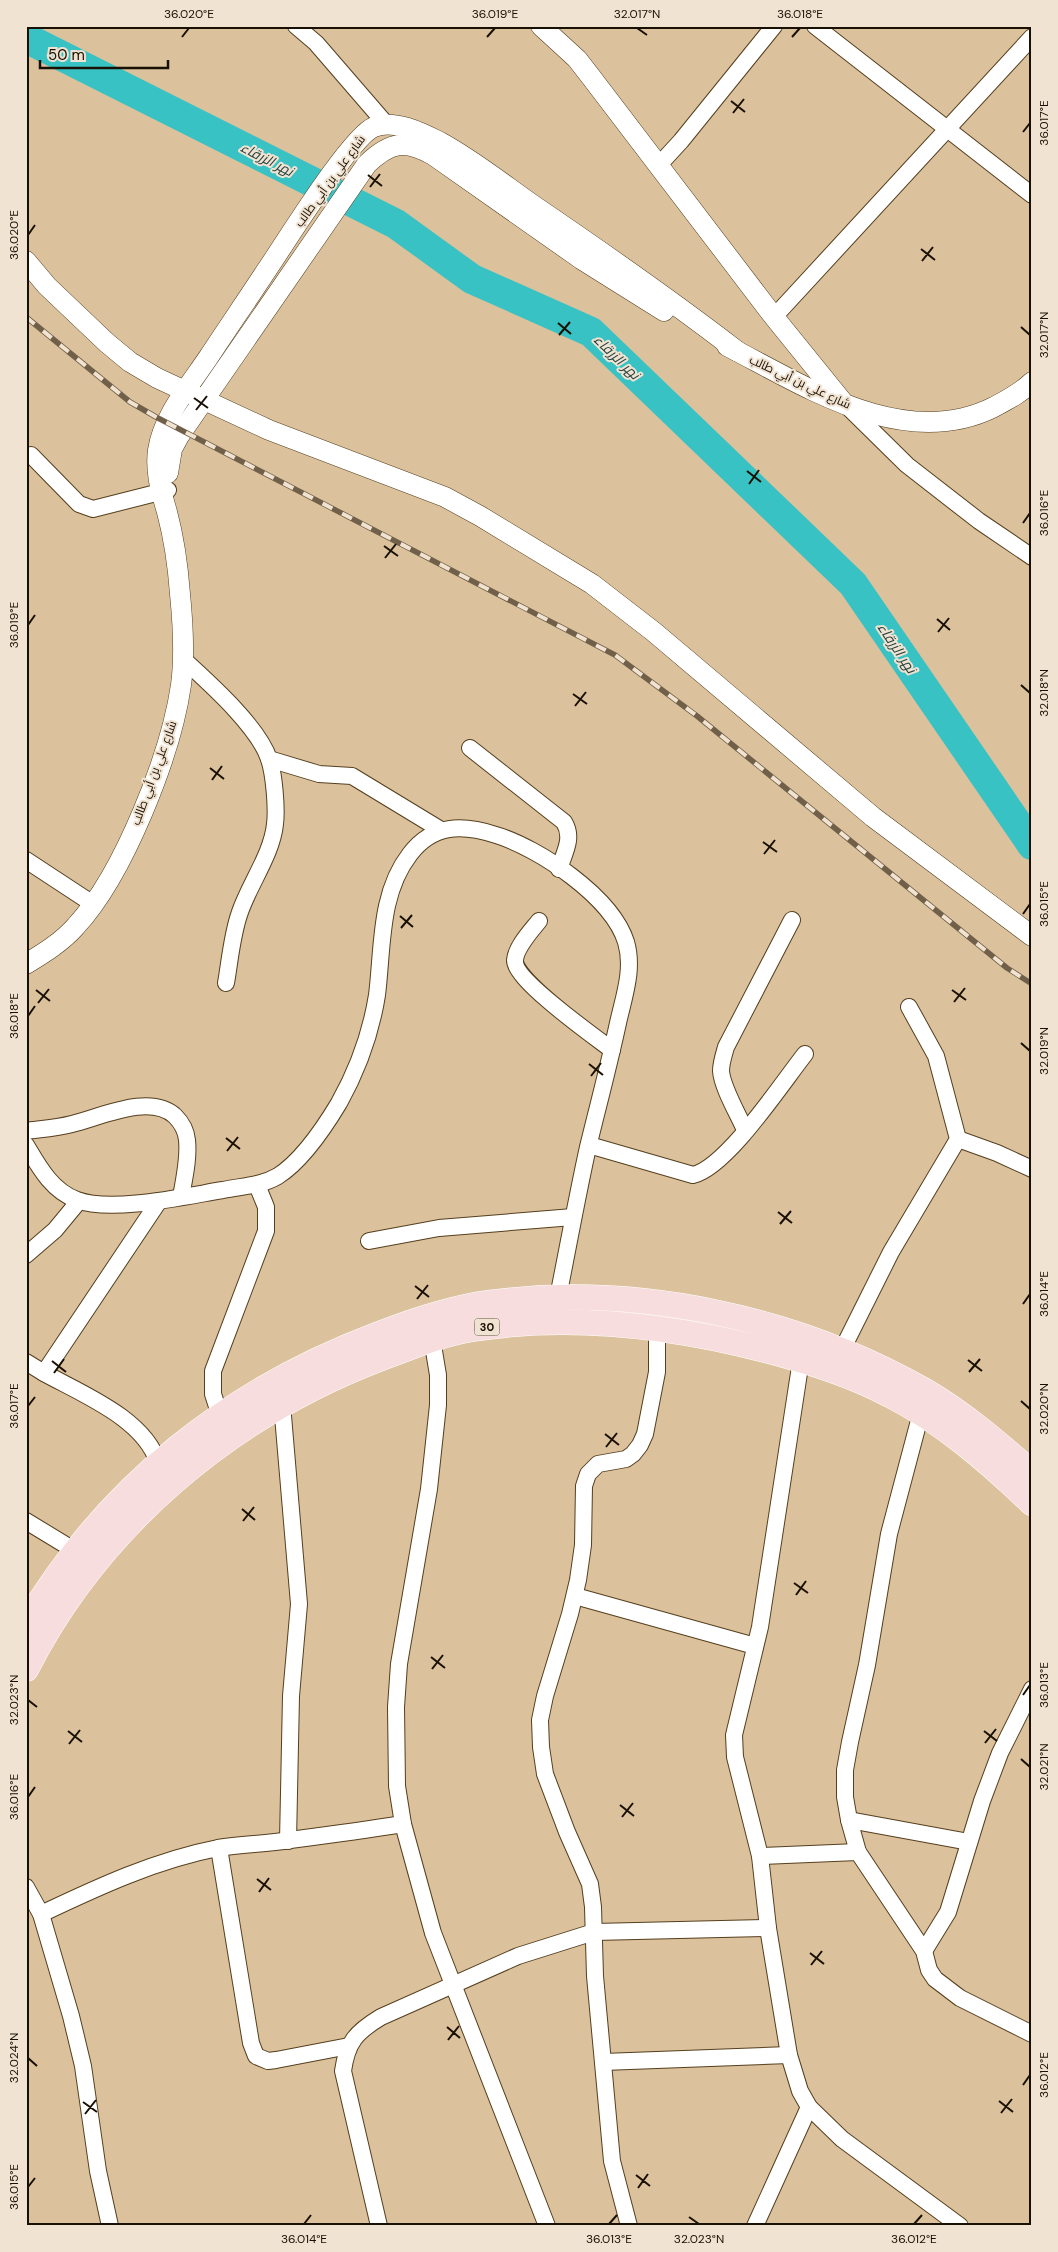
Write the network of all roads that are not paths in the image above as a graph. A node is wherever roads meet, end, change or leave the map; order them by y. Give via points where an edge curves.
1 (296, 26) edge
2 (541, 26) edge
3 (774, 26) edge
4 (815, 26) edge
5 (1032, 37) edge
6 (386, 124) junction
7 (947, 130) junction
8 (658, 166) junction
9 (1032, 195) edge
10 (26, 261) edge
11 (774, 317) junction
12 (737, 352) junction
13 (1031, 385) edge
14 (194, 396) junction
15 (845, 405) junction
16 (31, 455) dead end
17 (164, 490) junction
18 (1032, 556) edge
19 (183, 659) junction
20 (470, 748) dead end
21 (269, 759) junction
22 (441, 830) junction
23 (26, 860) edge
24 (559, 868) junction
25 (93, 904) junction
26 (792, 920) dead end
27 (539, 921) dead end
28 (1032, 936) edge
29 (26, 964) edge
30 (226, 983) dead end
31 (910, 1008) dead end
32 (612, 1050) junction
33 (805, 1054) dead end
34 (745, 1130) junction
35 (26, 1131) edge
36 (958, 1139) junction
37 (26, 1145) edge
38 (589, 1145) junction
39 (1032, 1169) edge
40 (257, 1185) junction
41 (181, 1197) junction
42 (79, 1201) junction
43 (159, 1201) junction
44 (573, 1217) junction
45 (369, 1241) dead end
46 (26, 1255) edge
47 (558, 1297) junction
48 (522, 1299) junction
49 (525, 1324) junction
50 (657, 1328) junction
51 (432, 1339) junction
52 (842, 1350) junction
53 (802, 1360) junction
54 (26, 1362) edge
55 (44, 1373) junction
56 (282, 1404) junction
57 (921, 1413) junction
58 (220, 1416) junction
59 (158, 1463) junction
60 (1032, 1473) edge
61 (1032, 1503) edge
62 (26, 1521) edge
63 (76, 1552) junction
64 (575, 1596) junction
65 (26, 1624) edge
66 (755, 1646) junction
67 (26, 1669) edge
68 (1032, 1689) edge
69 (849, 1820) junction
70 (403, 1824) junction
71 (288, 1841) junction
72 (969, 1842) junction
73 (219, 1848) junction
74 (858, 1852) junction
75 (760, 1856) junction
76 (26, 1887) edge
77 (41, 1914) junction
78 (768, 1928) junction
79 (594, 1932) junction
80 (924, 1951) junction
81 (452, 1985) junction
82 (1032, 2034) edge
83 (349, 2046) junction
84 (789, 2055) junction
85 (603, 2062) junction
86 (809, 2107) junction
87 (110, 2226) edge
88 (379, 2226) edge
89 (547, 2226) edge
90 (628, 2226) edge
91 (755, 2226) edge
92 (960, 2226) edge

1 - 6 street via 316,43
2 - 8 street via 582,65
3 - 8 street
4 - 7 street
5 - 7 street
6 - 12 street, شارع علي بن أبي طالب via 425,135 460,154 641,280
6 - 14 street, شارع علي بن أبي طالب via 369,129 348,152 306,213
7 - 9 street
7 - 11 street
8 - 11 street
10 - 14 street via 107,344 130,362
11 - 15 street
12 - 14 street, شارع علي بن أبي طالب via 589,264 426,151 403,144 390,146 367,164 323,228
12 - 15 street, شارع علي بن أبي طالب
13 - 15 street, شارع علي بن أبي طالب via 984,412 934,422 910,421
14 - 17 street, شارع علي بن أبي طالب via 164,430 158,448 157,467
14 - 28 street via 319,451 445,497 592,584 654,632 873,817
15 - 18 street via 907,465 979,521
16 - 17 street via 79,504 93,510
17 - 19 street, شارع علي بن أبي طالب via 180,592
19 - 21 street via 253,731
19 - 25 street, شارع علي بن أبي طالب via 173,725 154,782 122,856
20 - 24 street via 564,822 569,838
21 - 22 street via 319,774 352,776
21 - 30 street via 275,824 268,848 239,913
22 - 24 street via 470,829 500,836
22 - 40 street via 424,839 410,855 390,893 376,996 364,1049 349,1085 320,1132 290,1166 275,1178
23 - 25 street
24 - 32 street via 612,914 626,941 629,971
25 - 29 street, شارع علي بن أبي طالب via 76,927
26 - 34 street via 722,1060 724,1083
27 - 32 street via 518,952 516,967 550,1001
31 - 36 street via 936,1056
32 - 38 street
33 - 34 street
34 - 38 street via 709,1168 693,1175
35 - 41 street via 70,1125 135,1107 156,1106 170,1112 182,1123 187,1138
36 - 39 street via 997,1152
36 - 52 street via 891,1252
37 - 42 street via 51,1182
38 - 44 street
40 - 41 street
40 - 58 street via 266,1207 266,1231 213,1371 213,1394
41 - 43 street
42 - 43 street
42 - 46 street via 55,1230
43 - 55 street
44 - 45 street via 439,1228
44 - 47 street
47 - 48 main road, 30
47 - 52 main road, 30 via 700,1310 764,1324
48 - 49 main road
48 - 58 main road, 30 via 455,1309 352,1344 282,1377
49 - 50 main road, 30 via 604,1323
49 - 51 main road, 30 via 470,1329
50 - 53 main road, 30 via 723,1339
50 - 64 street via 657,1372 640,1445 626,1459 598,1464 588,1474 584,1486 582,1545
51 - 56 main road, 30 via 334,1377
51 - 70 street via 438,1376 436,1431 396,1707 397,1786
52 - 60 main road, 30 via 927,1392
53 - 57 main road, 30 via 861,1381
53 - 66 street
54 - 55 street
55 - 59 street via 139,1431 149,1442
56 - 67 main road, 30 via 210,1451 138,1514 71,1595
56 - 71 street via 299,1604 291,1696
57 - 61 main road, 30 via 978,1455
57 - 69 street via 889,1534 845,1770
58 - 59 main road, 30
59 - 63 main road, 30
62 - 63 street
63 - 65 main road, 30
64 - 66 street
64 - 79 street via 545,1696 540,1720 540,1747 554,1800 590,1884
66 - 75 street via 734,1735 735,1757
68 - 72 street via 1000,1753
69 - 72 street
69 - 74 street
70 - 71 street
70 - 81 street via 433,1933
71 - 73 street
72 - 80 street via 948,1912
73 - 77 street via 128,1875
73 - 83 street via 250,2043 256,2056 268,2061
74 - 75 street
74 - 80 street
75 - 78 street
76 - 77 street
77 - 87 street via 83,2066 98,2171
78 - 79 street
78 - 84 street
79 - 81 street via 518,1956
79 - 85 street
80 - 82 street via 929,1970 943,1986 991,2015
81 - 83 street via 362,2028
81 - 89 street
83 - 88 street via 343,2071
84 - 85 street
84 - 86 street via 796,2082
85 - 90 street via 612,2161
86 - 91 street
86 - 92 street via 842,2138

